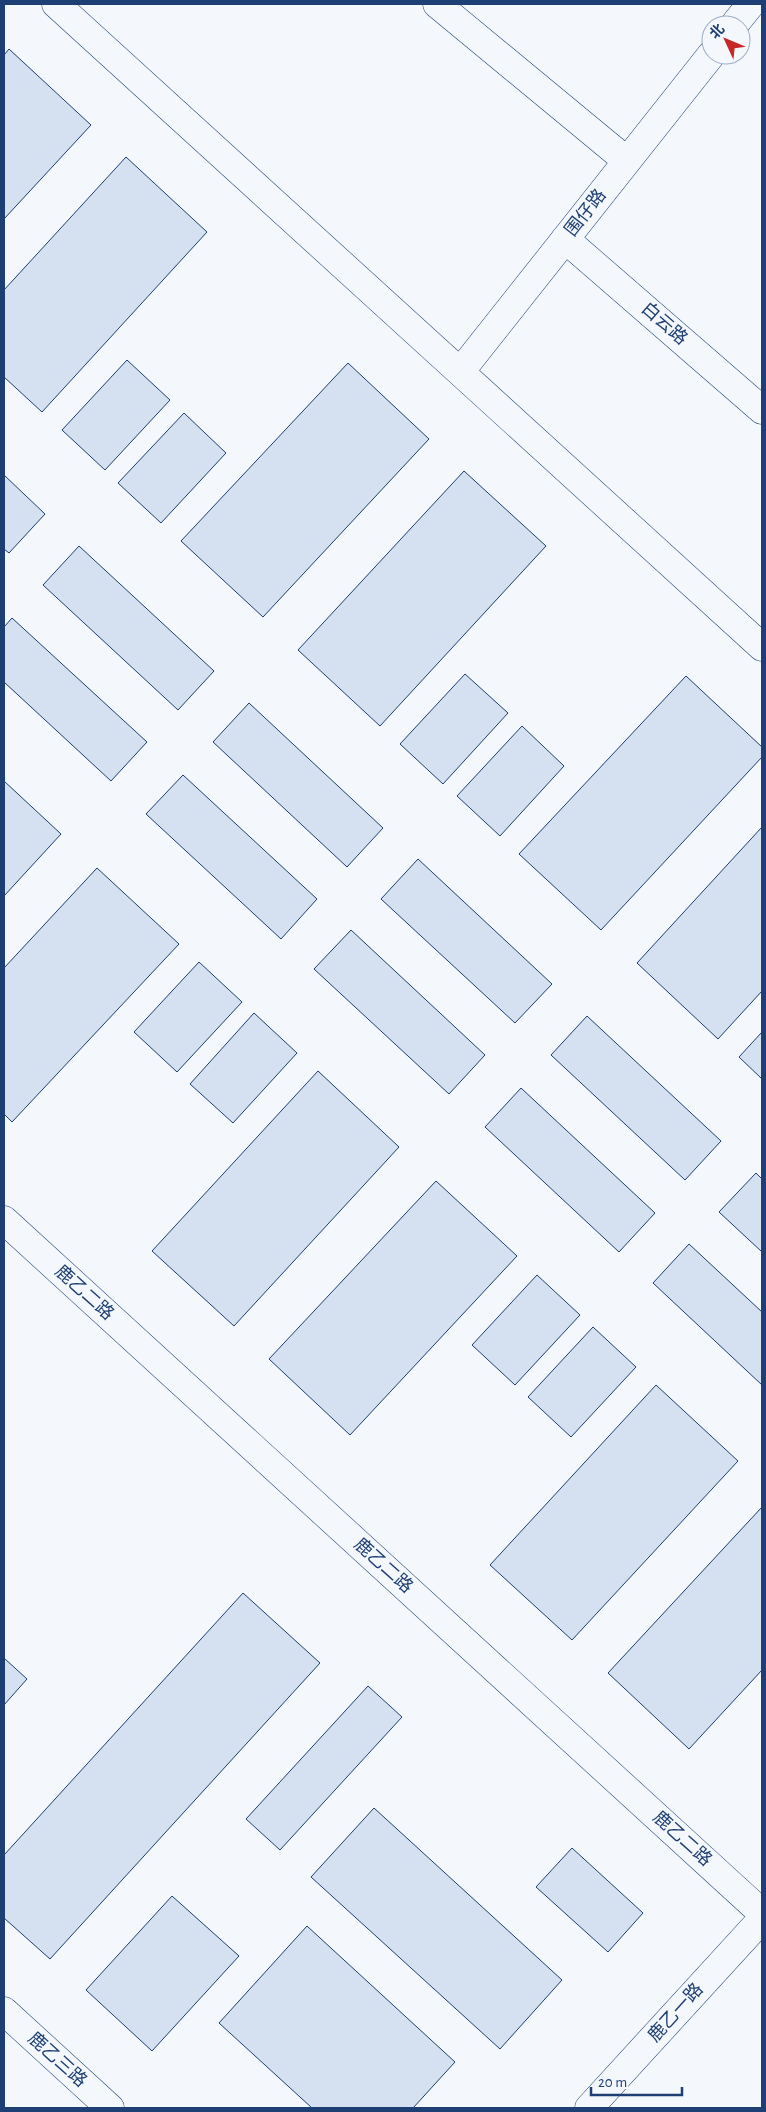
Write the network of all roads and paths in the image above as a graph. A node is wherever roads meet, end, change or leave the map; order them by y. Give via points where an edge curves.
1 (56, 4) edge
2 (437, 4) edge
3 (751, 4) edge
4 (742, 15) edge
5 (703, 65) edge
6 (627, 161) junction
7 (565, 239) junction
8 (460, 372) junction
9 (762, 410) edge
10 (762, 647) edge
11 (4, 1220) edge
12 (762, 1913) edge
13 (762, 1919) edge
14 (4, 2011) edge
15 (110, 2108) edge
16 (589, 2108) edge

1 - 8 street
2 - 6 street
3 - 4 street
5 - 6 street, 围仔路
6 - 7 street, 围仔路
7 - 8 street, 围仔路
7 - 9 street, 白云路
8 - 10 street
11 - 12 street, 鹿乙二路
13 - 16 street, 鹿乙一路
14 - 15 street, 鹿乙三路

